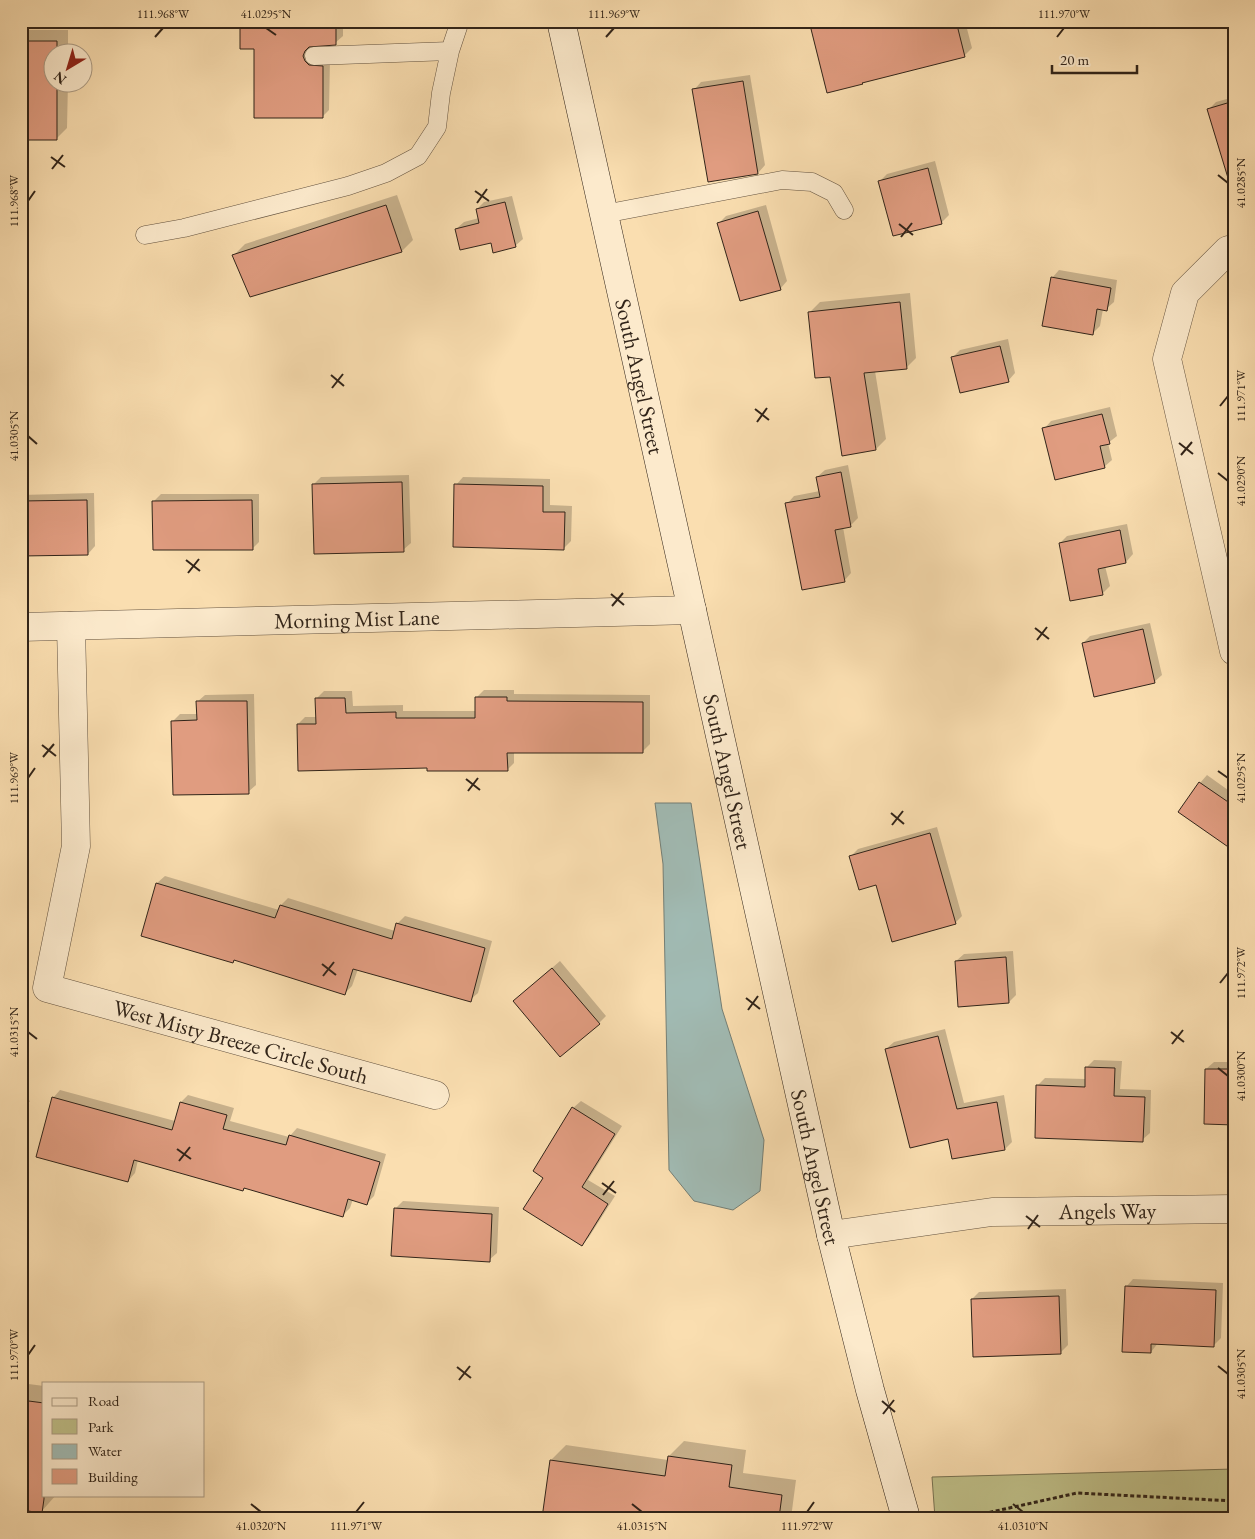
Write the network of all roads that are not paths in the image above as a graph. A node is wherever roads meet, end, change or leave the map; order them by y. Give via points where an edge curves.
1 (460, 21) edge
2 (560, 21) edge
3 (450, 50) junction
4 (314, 56) dead end
5 (844, 210) dead end
6 (604, 214) junction
7 (146, 235) dead end
8 (1234, 249) edge
9 (692, 610) junction
10 (71, 626) junction
11 (21, 627) edge
12 (1234, 651) edge
13 (435, 1095) dead end
14 (1234, 1209) edge
15 (831, 1235) junction
16 (906, 1518) edge

1 - 3 lane
2 - 6 street, South Angel Street
3 - 4 lane
3 - 7 lane via 437,127 418,156 386,173 348,186 202,224
5 - 6 lane via 834,194 812,182 782,180
6 - 9 street, South Angel Street
8 - 12 street via 1228,250 1185,293 1167,360
9 - 10 street, Morning Mist Lane
9 - 15 street, South Angel Street
10 - 11 street, Morning Mist Lane
10 - 13 street, West Misty Breeze Circle South via 76,846 47,988
14 - 15 street, Angels Way via 992,1212
15 - 16 street, South Angel Street

